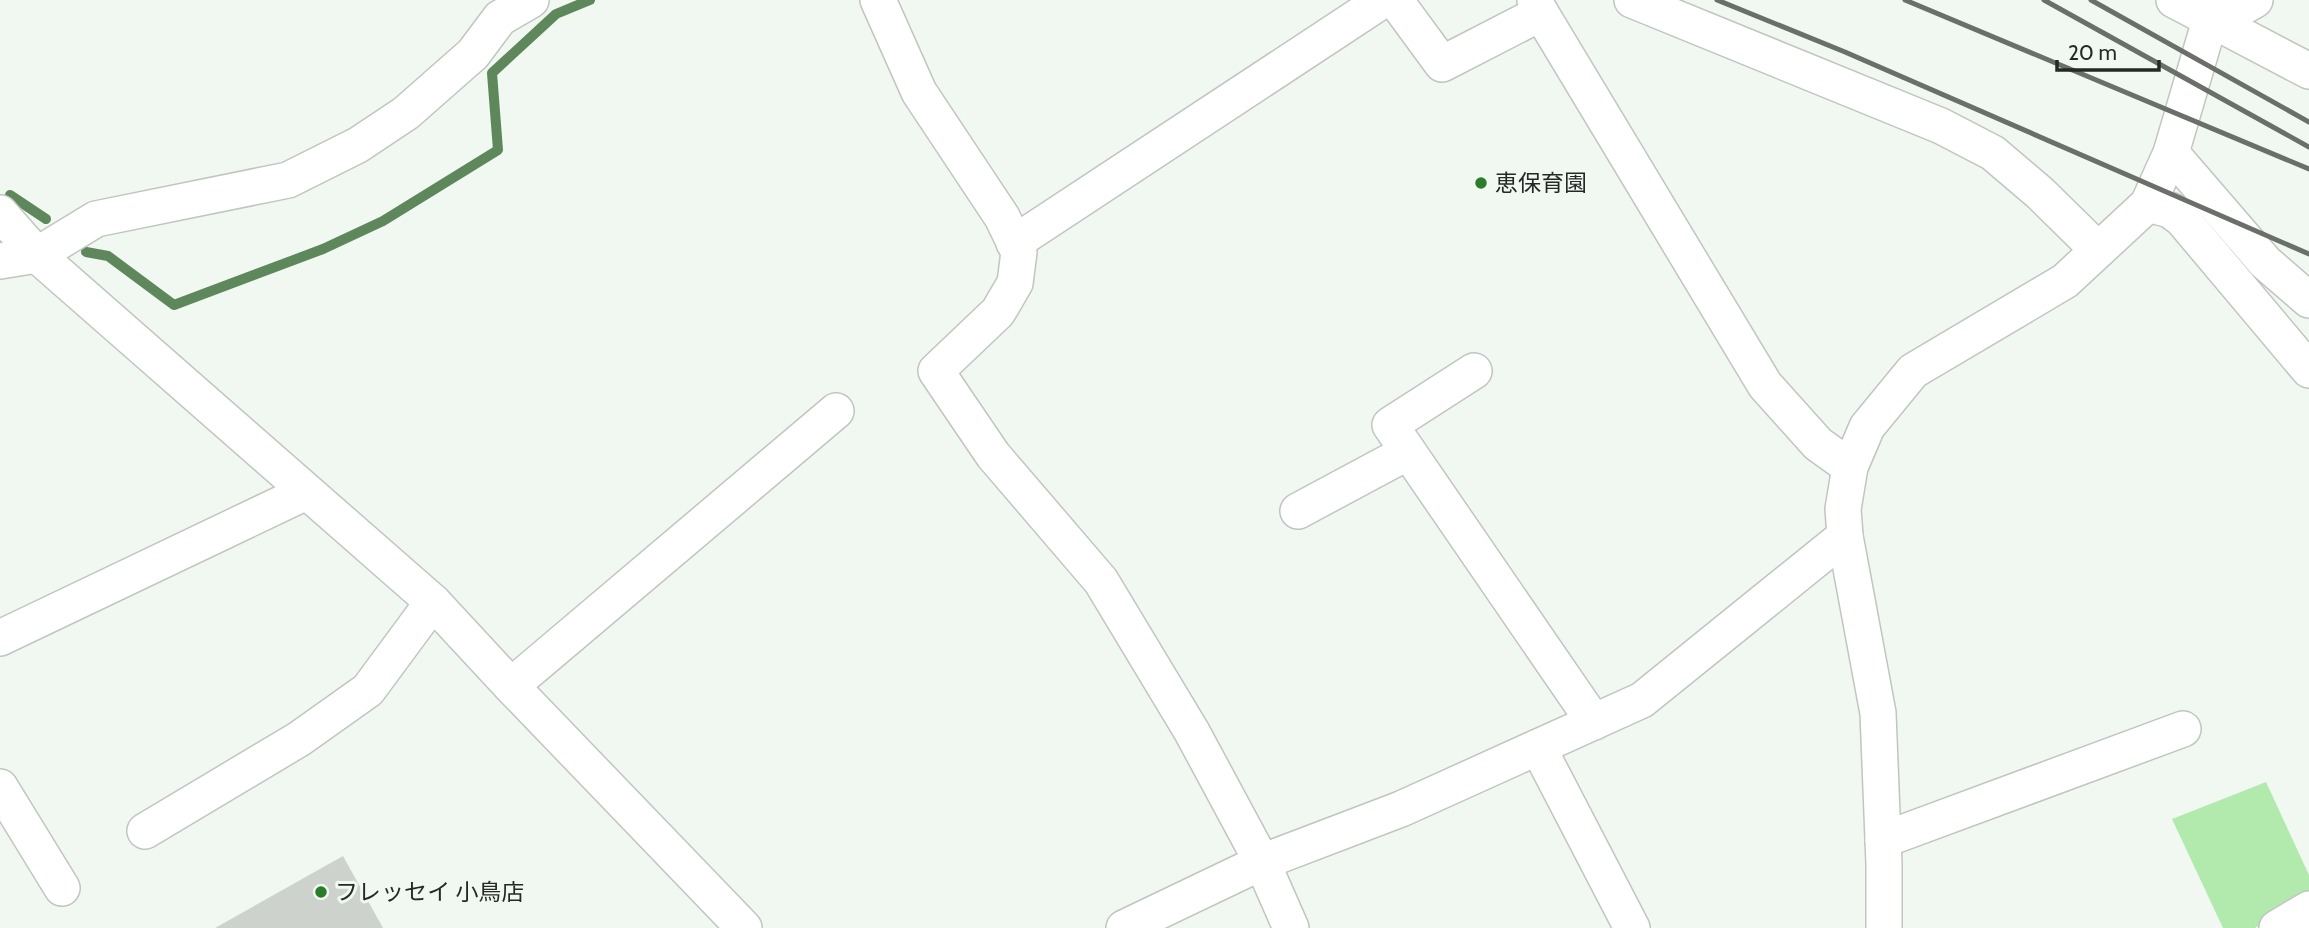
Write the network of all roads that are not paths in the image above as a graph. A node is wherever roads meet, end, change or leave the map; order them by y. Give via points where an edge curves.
1 (531, 0) edge
2 (878, 0) edge
3 (1383, 0) edge
4 (1395, 0) edge
5 (1632, 0) edge
6 (2174, 0) edge
7 (2255, 0) edge
8 (1538, 6) edge
9 (2214, 14) edge
10 (2309, 71) edge
11 (2171, 153) junction
12 (2148, 204) junction
13 (0, 213) edge
14 (1014, 243) junction
15 (2098, 250) junction
16 (37, 255) junction
17 (0, 261) edge
18 (2309, 300) edge
19 (2309, 370) edge
20 (1474, 371) dead end
21 (836, 411) dead end
22 (1408, 452) junction
23 (1850, 467) junction
24 (306, 492) junction
25 (1298, 511) dead end
26 (1844, 536) junction
27 (433, 601) junction
28 (0, 638) edge
29 (511, 686) junction
30 (1594, 722) junction
31 (2183, 729) dead end
32 (1538, 747) junction
33 (0, 787) edge
34 (11, 830) edge
35 (145, 831) dead end
36 (1883, 840) junction
37 (1262, 862) junction
38 (62, 888) dead end
39 (2309, 909) edge
40 (744, 928) edge
41 (1124, 928) edge
42 (1291, 928) edge
43 (1632, 928) edge
44 (1884, 928) edge
45 (2277, 928) edge

1 - 16 street via 499,18 473,54 406,113 358,145 288,180 96,219
2 - 14 street via 919,92 1002,217
3 - 14 street
4 - 8 street via 1442,64
5 - 15 street via 1941,126 1993,153
6 - 9 street
7 - 9 street
8 - 23 street via 1765,385 1818,444
9 - 10 street
9 - 11 street
11 - 12 street
11 - 18 street via 2265,262
12 - 15 street
12 - 19 street via 2182,219
13 - 16 street
14 - 37 street via 1019,252 1015,283 998,312 936,371 993,455 1101,582 1192,732
15 - 23 street via 2048,292 1913,371 1867,427
16 - 17 street
16 - 24 street
20 - 22 street via 1390,425
21 - 29 street
22 - 25 street
22 - 30 street
23 - 26 street
24 - 27 street
24 - 28 street
26 - 30 street via 1642,700
26 - 36 street via 1878,713
27 - 29 street
27 - 35 street via 368,690 299,739
29 - 40 street
30 - 32 street
31 - 36 street
32 - 37 street via 1401,809
32 - 43 street
33 - 34 street
34 - 38 street
36 - 44 street
37 - 41 street
37 - 42 street
39 - 45 street

